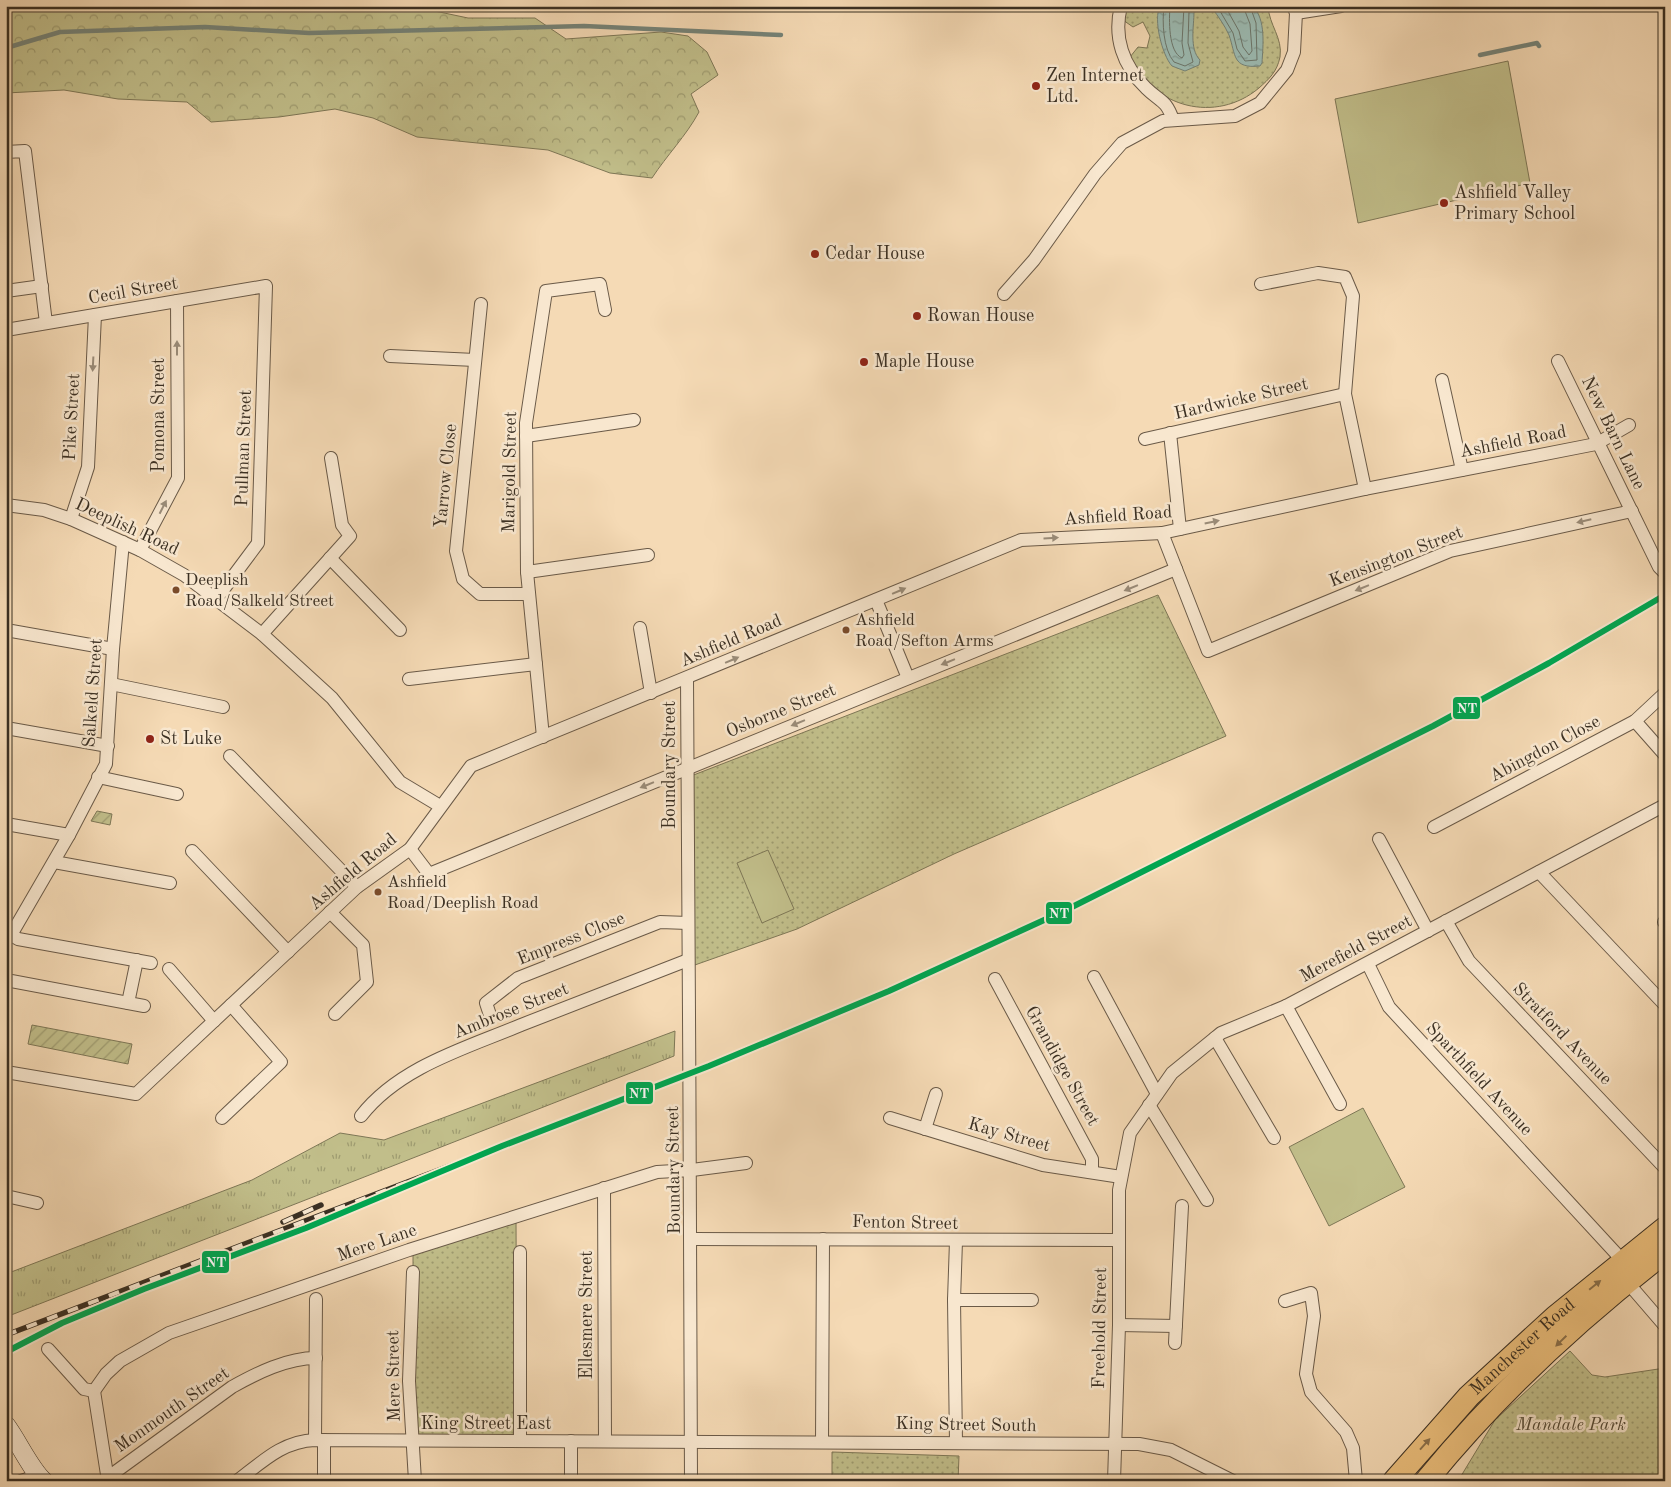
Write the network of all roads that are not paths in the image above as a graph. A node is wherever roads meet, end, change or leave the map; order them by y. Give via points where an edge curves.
1 (1121, 6) edge
2 (1341, 6) edge
3 (1295, 10) edge
4 (1173, 120) junction
5 (6, 152) edge
6 (1261, 284) dead end
7 (42, 286) junction
8 (266, 286) joint
9 (6, 291) edge
10 (1004, 294) dead end
11 (177, 301) junction
12 (481, 304) dead end
13 (605, 310) dead end
14 (95, 315) junction
15 (46, 323) junction
16 (6, 330) edge
17 (390, 356) dead end
18 (475, 360) junction
19 (1558, 361) dead end
20 (1442, 380) dead end
21 (1345, 394) junction
22 (634, 420) dead end
23 (1629, 426) dead end
24 (1170, 433) junction
25 (526, 436) junction
26 (1145, 439) dead end
27 (1596, 444) junction
28 (331, 458) dead end
29 (1462, 470) junction
30 (1365, 489) junction
31 (6, 505) edge
32 (1632, 511) junction
33 (71, 519) junction
34 (1180, 529) junction
35 (1162, 533) junction
36 (123, 542) junction
37 (140, 550) junction
38 (648, 555) dead end
39 (330, 558) junction
40 (1176, 569) junction
41 (527, 572) junction
42 (1665, 573) edge
43 (529, 594) junction
44 (217, 598) junction
45 (876, 600) junction
46 (640, 628) dead end
47 (6, 630) edge
48 (400, 630) dead end
49 (262, 634) junction
50 (113, 649) junction
51 (536, 664) junction
52 (687, 678) junction
53 (908, 678) junction
54 (409, 679) dead end
55 (111, 684) junction
56 (1665, 692) edge
57 (651, 693) junction
58 (223, 707) dead end
59 (1636, 721) junction
60 (6, 728) edge
61 (543, 737) junction
62 (108, 746) junction
63 (1665, 755) edge
64 (230, 756) dead end
65 (687, 768) junction
66 (98, 777) junction
67 (177, 794) dead end
68 (1665, 805) edge
69 (440, 806) junction
70 (6, 824) edge
71 (1434, 828) dead end
72 (70, 835) junction
73 (1379, 839) dead end
74 (410, 848) junction
75 (192, 850) dead end
76 (54, 862) junction
77 (1539, 872) junction
78 (170, 883) dead end
79 (357, 887) junction
80 (330, 912) junction
81 (1446, 921) junction
82 (688, 922) junction
83 (1428, 930) junction
84 (9, 937) edge
85 (288, 952) junction
86 (137, 960) junction
87 (688, 960) junction
88 (151, 963) dead end
89 (1368, 964) junction
90 (169, 969) dead end
91 (1094, 977) dead end
92 (995, 979) dead end
93 (6, 980) edge
94 (128, 1003) junction
95 (231, 1005) junction
96 (1665, 1005) edge
97 (144, 1006) dead end
98 (1286, 1006) junction
99 (335, 1014) dead end
100 (490, 1015) dead end
101 (214, 1020) junction
102 (1215, 1038) junction
103 (6, 1072) edge
104 (936, 1094) dead end
105 (1157, 1094) junction
106 (1340, 1104) dead end
107 (1149, 1105) junction
108 (361, 1116) dead end
109 (222, 1118) dead end
110 (890, 1118) dead end
111 (925, 1129) junction
112 (1274, 1138) dead end
113 (746, 1163) dead end
114 (1663, 1166) edge
115 (692, 1170) junction
116 (1092, 1172) junction
117 (1121, 1177) junction
118 (604, 1188) junction
119 (6, 1196) edge
120 (1207, 1200) dead end
121 (38, 1203) dead end
122 (1182, 1206) dead end
123 (1665, 1228) edge
124 (692, 1239) junction
125 (823, 1239) junction
126 (1118, 1240) junction
127 (956, 1241) junction
128 (520, 1252) dead end
129 (1665, 1252) edge
130 (413, 1272) dead end
131 (1626, 1272) junction
132 (316, 1299) dead end
133 (954, 1300) junction
134 (1032, 1300) dead end
135 (1285, 1301) dead end
136 (1119, 1325) junction
137 (1176, 1326) junction
138 (1665, 1326) edge
139 (1175, 1343) dead end
140 (48, 1350) dead end
141 (316, 1358) junction
142 (94, 1391) junction
143 (6, 1425) edge
144 (320, 1440) junction
145 (520, 1441) junction
146 (571, 1441) junction
147 (605, 1441) junction
148 (692, 1441) junction
149 (413, 1442) junction
150 (822, 1442) junction
151 (956, 1443) junction
152 (1114, 1445) junction
153 (34, 1479) edge
154 (107, 1479) edge
155 (237, 1481) edge
156 (324, 1481) edge
157 (415, 1481) edge
158 (571, 1481) edge
159 (691, 1481) edge
160 (1114, 1481) edge
161 (1233, 1481) edge
162 (1356, 1481) edge
163 (1394, 1481) edge
164 (1426, 1481) edge

1 - 4 street via 1119,41 1127,65 1146,89 1168,105
2 - 3 street
3 - 4 street via 1294,52 1287,70 1260,103 1235,116
4 - 10 street via 1163,121 1122,143 1095,174 1034,260
5 - 7 street via 25,151
6 - 21 street via 1318,273 1345,277 1353,296
7 - 9 street
7 - 15 street
8 - 11 street, Cecil Street
8 - 44 street, Pullman Street via 258,544
11 - 14 street, Cecil Street
37 -> 11 street, Pomona Street via 178,478
12 - 18 street, Yarrow Close
13 - 25 street, Marigold Street via 600,284 546,291
14 - 15 street, Cecil Street
14 -> 33 street, Pike Street via 88,467
15 - 16 street, Cecil Street
17 - 18 street
18 - 43 street, Yarrow Close via 456,551 463,579 480,594
19 - 27 street, New Barn Lane
20 - 29 street
21 - 24 street, Hardwicke Street
21 - 30 street
22 - 25 street
23 - 27 street, Ashfield Road
24 - 26 street, Hardwicke Street
24 - 34 street
25 - 41 street, Marigold Street
27 - 29 street, Ashfield Road
27 - 32 street, New Barn Lane
28 - 39 street via 342,525 350,536
29 - 30 street, Ashfield Road
34 -> 30 street, Ashfield Road
31 - 33 street, Deeplish Road via 44,510
32 -> 40 street, Kensington Street via 1450,552 1208,651
32 - 42 street, New Barn Lane
33 - 36 street, Deeplish Road
34 - 35 street, Ashfield Road
35 - 40 street
45 -> 35 street, Ashfield Road via 1021,540
36 - 37 street, Deeplish Road
36 - 50 street, Salkeld Street
37 - 44 street, Deeplish Road
38 - 41 street
39 - 48 street
39 - 49 street
40 -> 53 street, Osborne Street
41 - 43 street, Marigold Street
43 - 51 street, Marigold Street
44 - 49 street, Deeplish Road
52 -> 45 street, Ashfield Road
45 - 53 street
46 - 57 street
47 - 50 street
49 - 69 street, Deeplish Road via 332,698 400,782
50 - 55 street, Salkeld Street
51 - 54 street
51 - 61 street, Marigold Street
52 - 57 street, Ashfield Road
52 - 65 street, Boundary Street
53 -> 65 street, Osborne Street
55 - 58 street
55 - 62 street, Salkeld Street
56 - 59 street, Abingdon Close
57 - 61 street, Ashfield Road
59 - 63 street
59 - 71 street, Abingdon Close
60 - 62 street
61 - 69 street, Ashfield Road via 471,766
62 - 66 street, Salkeld Street via 106,764
64 - 79 street
65 -> 74 street, Osborne Street via 429,874
65 - 82 street, Boundary Street
66 - 67 street
66 - 72 street, Salkeld Street
68 - 77 street, Merefield Street
69 - 74 street, Ashfield Road
70 - 72 street
72 - 76 street, Salkeld Street
73 - 83 street
74 - 79 street, Ashfield Road
75 - 85 street
76 - 78 street
76 - 84 street, Salkeld Street
77 - 81 street, Merefield Street
77 - 96 street
79 - 80 street, Ashfield Road
80 - 85 street, Ashfield Road
80 - 99 street via 363,945 367,982
81 - 83 street, Merefield Street
81 - 114 street, Stratford Avenue via 1469,961
82 - 87 street, Boundary Street
82 - 100 street, Empress Close via 660,922 518,978 486,1003
83 - 89 street, Merefield Street
84 - 86 street
85 - 95 street, Ashfield Road
86 - 88 street
86 - 94 street
87 - 108 street, Ambrose Street via 445,1056 389,1086 374,1098
87 - 115 street, Boundary Street
89 - 98 street, Merefield Street
89 - 131 street, Sparthfield Avenue via 1389,1007 1575,1211
90 - 101 street
91 - 105 street
92 - 116 street, Grandidge Street via 1092,1159
93 - 94 street
94 - 97 street
95 - 101 street, Ashfield Road
95 - 109 street via 281,1062
98 - 102 street, Merefield Street
98 - 106 street
101 - 103 street, Ashfield Road via 136,1094
102 - 105 street, Merefield Street via 1172,1073
102 - 112 street
104 - 111 street
105 - 107 street, Merefield Street
107 - 117 street, Merefield Street via 1130,1133
107 - 120 street
110 - 111 street, Kay Street
111 - 116 street, Kay Street via 1044,1165
113 - 115 street, Mere Lane
115 - 118 street, Mere Lane via 657,1172
115 - 124 street, Boundary Street
116 - 117 street, Kay Street
117 - 126 street, Freehold Street
118 - 142 street, Mere Lane via 409,1250 169,1333 120,1361
118 - 147 street, Ellesmere Street
119 - 121 street
122 - 137 street
123 - 131 highway, Manchester Road
124 - 125 street, Fenton Street
124 - 148 street, Boundary Street
125 - 127 street, Fenton Street
125 - 150 street
126 - 127 street, Fenton Street
126 - 136 street, Freehold Street
127 - 133 street
128 - 145 street
129 - 131 highway, Manchester Road
130 - 149 street, Mere Street via 409,1382
131 - 138 street, Sparthfield Avenue
163 -> 131 highway, Manchester Road via 1469,1396 1555,1317
131 -> 164 highway, Manchester Road via 1576,1326 1492,1406
132 - 141 street
133 - 134 street
133 - 151 street
135 - 162 street via 1315,1292 1313,1335 1307,1354 1306,1374 1311,1392 1346,1432 1353,1448
136 - 137 street
136 - 152 street, Freehold Street
137 - 139 street
140 - 142 street via 84,1389
141 - 144 street
141 - 154 street, Monmouth Street via 297,1359 232,1387
142 - 154 street
143 - 153 main road via 19,1442
144 - 149 street, King Street East
144 - 155 street, King Street East via 300,1441 282,1448
144 - 156 street
145 - 146 street, King Street East
145 - 149 street, King Street East
146 - 147 street, King Street East
146 - 158 street
147 - 148 street, King Street East
148 - 150 street, King Street South
148 - 159 street, Boundary Street
149 - 157 street, Mere Street
150 - 151 street, King Street South
151 - 152 street, King Street South
152 - 160 street, Freehold Street
152 - 161 street, King Street South via 1139,1444 1171,1450

